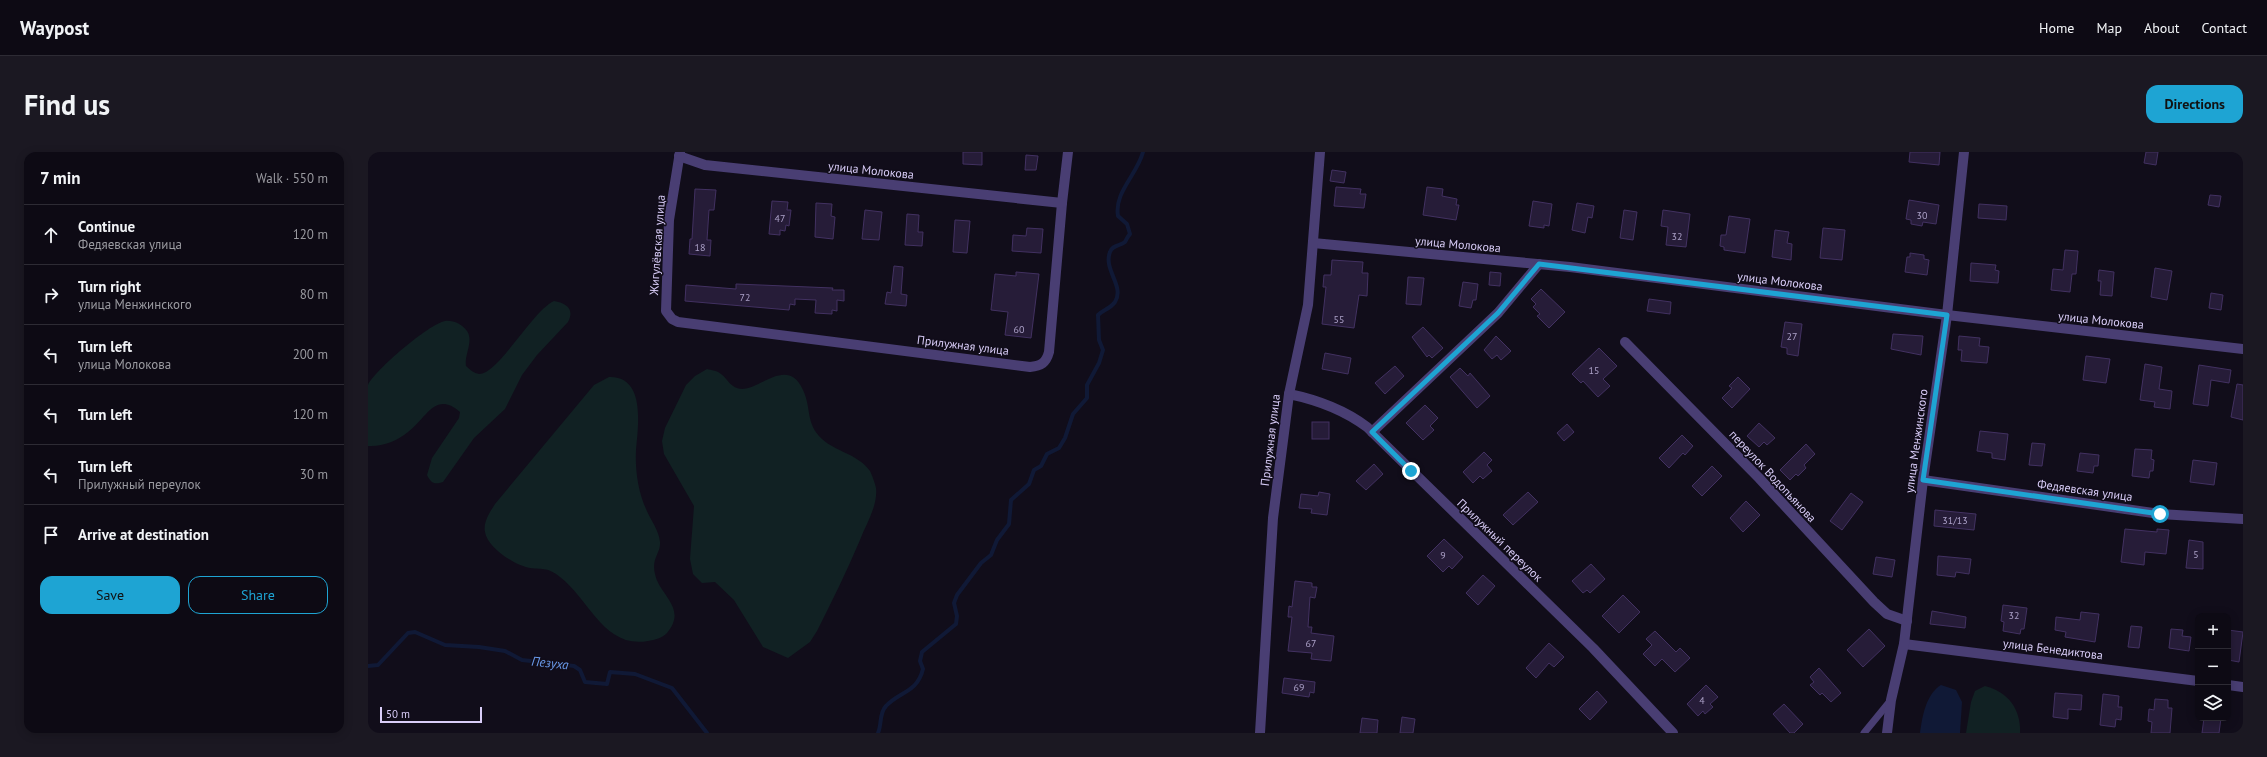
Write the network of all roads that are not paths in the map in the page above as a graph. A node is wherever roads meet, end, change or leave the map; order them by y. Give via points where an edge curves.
1 (1068, 152) edge
2 (1320, 152) edge
3 (1964, 152) edge
4 (680, 154) edge
5 (1062, 203) junction
6 (1313, 243) junction
7 (1539, 264) junction
8 (1947, 315) junction
9 (669, 316) joint
10 (1625, 342) dead end
11 (2243, 349) edge
12 (1289, 394) junction
13 (1372, 432) junction
14 (1923, 480) junction
15 (2243, 519) edge
16 (1907, 620) junction
17 (1904, 644) junction
18 (2195, 681) edge
19 (2231, 685) edge
20 (2243, 687) edge
21 (1891, 700) junction
22 (1260, 733) edge
23 (1673, 733) edge
24 (1864, 733) edge
25 (1888, 733) edge

1 - 5 street, Прилужная улица
2 - 6 street, Прилужная улица
3 - 8 street, улица Менжинского
4 - 5 street, улица Молокова via 705,165
4 - 9 street, Жигулёвская улица via 670,220 666,304
5 - 9 street, Прилужная улица via 1048,352 1046,360 1039,366 1030,367 678,322
6 - 7 street, улица Молокова
6 - 12 street, Прилужная улица via 1308,305
7 - 8 street, улица Молокова
7 - 13 street via 1498,313
8 - 11 street, улица Молокова
8 - 14 street, улица Менжинского
10 - 16 street, переулок Водопьянова via 1759,478 1874,602 1887,614
12 - 13 street, Прилужный переулок via 1317,400 1351,415
12 - 22 street, Прилужная улица via 1270,549
13 - 23 street, Прилужный переулок via 1593,648
14 - 15 street, Федяевская улица via 2160,514
14 - 16 street, улица Менжинского
16 - 17 street, улица Менжинского
17 - 18 street, улица Бенедиктова
17 - 21 street, улица Менжинского
19 - 20 street
21 - 24 lane
21 - 25 street, улица Менжинского

